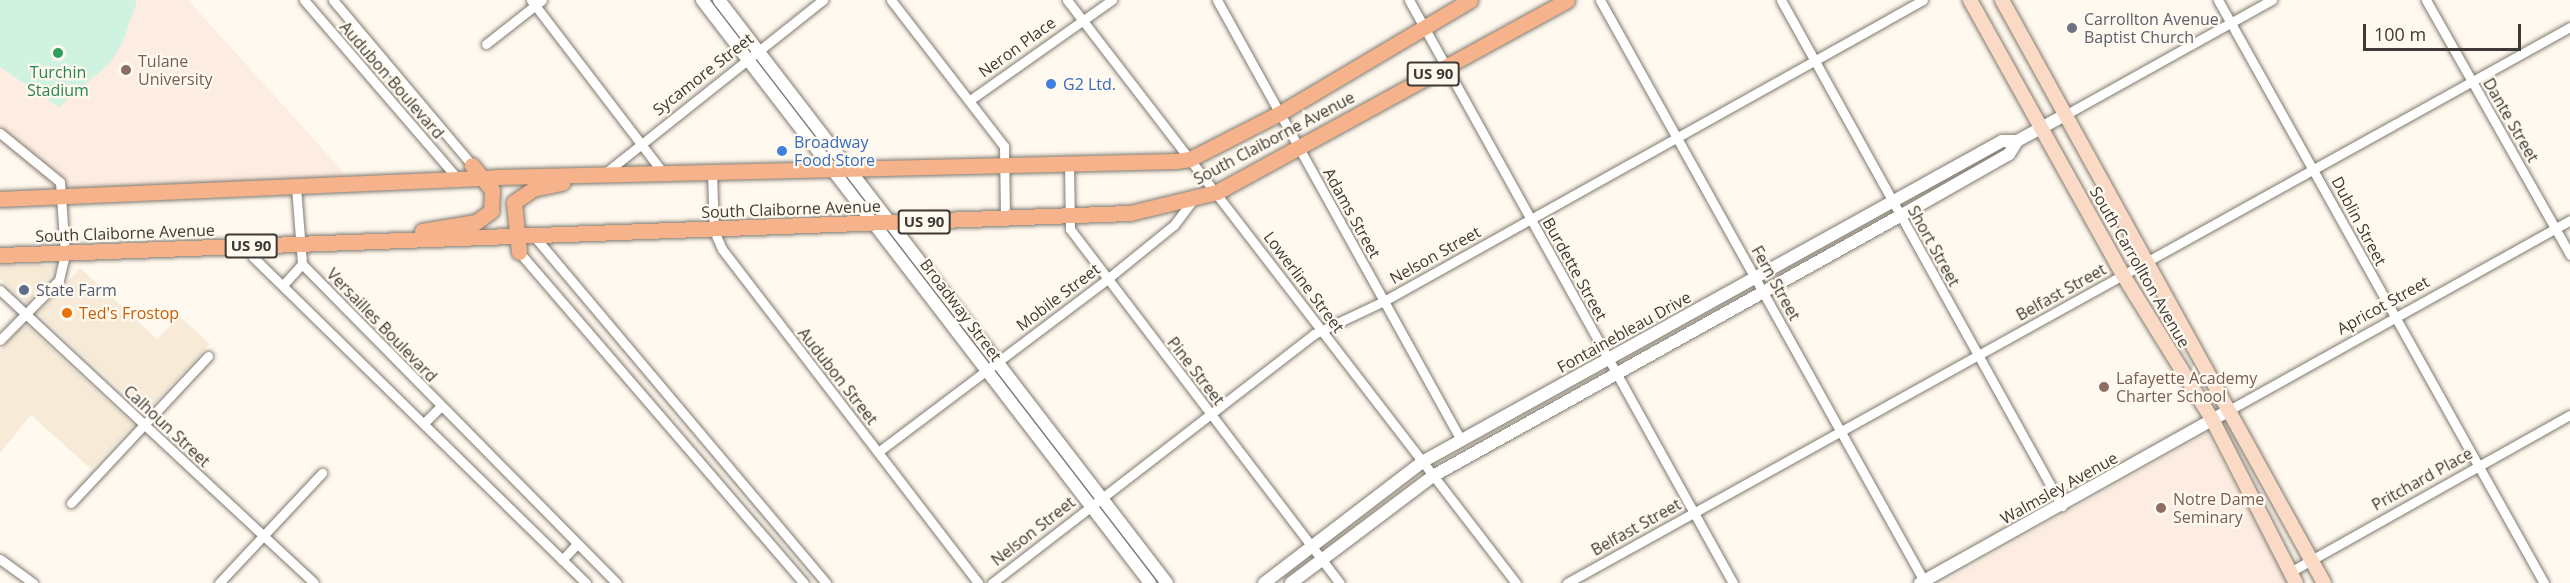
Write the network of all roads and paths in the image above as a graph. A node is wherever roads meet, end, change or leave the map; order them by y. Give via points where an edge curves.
1 (304, 0) edge
2 (333, 0) edge
3 (702, 0) edge
4 (719, 0) edge
5 (822, 0) edge
6 (891, 0) edge
7 (1067, 0) edge
8 (1112, 0) edge
9 (1217, 0) edge
10 (1409, 0) edge
11 (1470, 0) edge
12 (1567, 0) edge
13 (1600, 0) edge
14 (1781, 0) edge
15 (1923, 0) edge
16 (1970, 0) edge
17 (2002, 0) edge
18 (2218, 0) edge
19 (2272, 0) edge
20 (2426, 0) edge
21 (536, 2) edge
22 (1081, 18) junction
23 (2231, 23) junction
24 (1424, 26) junction
25 (2570, 27) edge
26 (486, 44) dead end
27 (758, 50) junction
28 (747, 59) junction
29 (1815, 61) junction
30 (1446, 66) junction
31 (2471, 82) junction
32 (970, 100) junction
33 (1280, 113) junction
34 (2065, 115) junction
35 (2042, 128) junction
36 (0, 133) edge
37 (1677, 138) junction
38 (640, 141) junction
39 (2018, 141) junction
40 (1299, 148) junction
41 (1190, 159) junction
42 (1005, 164) junction
43 (1069, 164) junction
44 (472, 165) joint
45 (840, 168) junction
46 (2315, 170) junction
47 (712, 172) junction
48 (604, 174) junction
49 (630, 174) junction
50 (664, 174) junction
51 (483, 178) junction
52 (459, 180) junction
53 (296, 187) junction
54 (1217, 192) junction
55 (62, 197) junction
56 (0, 199) edge
57 (1192, 201) junction
58 (1892, 202) junction
59 (1900, 216) junction
60 (1069, 217) junction
61 (1005, 219) junction
62 (1530, 219) junction
63 (2570, 220) edge
64 (892, 223) junction
65 (875, 224) junction
66 (2555, 228) junction
67 (714, 231) junction
68 (516, 236) junction
69 (534, 236) junction
70 (345, 242) junction
71 (303, 244) junction
72 (253, 246) junction
73 (519, 252) joint
74 (64, 254) junction
75 (0, 255) edge
76 (2570, 255) edge
77 (2148, 261) junction
78 (302, 264) junction
79 (2123, 275) junction
80 (1756, 278) junction
81 (1106, 280) junction
82 (283, 285) junction
83 (0, 290) edge
84 (1764, 292) junction
85 (1384, 301) junction
86 (25, 314) junction
87 (2394, 317) junction
88 (1323, 330) junction
89 (0, 340) edge
90 (1978, 355) junction
91 (208, 356) dead end
92 (636, 358) junction
93 (1609, 360) junction
94 (992, 366) junction
95 (621, 370) junction
96 (1616, 374) junction
97 (440, 407) junction
98 (2231, 410) junction
99 (1210, 413) junction
100 (2570, 415) edge
101 (2213, 421) junction
102 (424, 423) junction
103 (144, 425) junction
104 (1841, 431) junction
105 (1461, 440) junction
106 (878, 452) junction
107 (1422, 462) junction
108 (2478, 465) junction
109 (322, 473) dead end
110 (1433, 476) junction
111 (744, 486) junction
112 (730, 496) junction
113 (1095, 501) junction
114 (71, 503) dead end
115 (2062, 506) junction
116 (1694, 513) junction
117 (263, 536) junction
118 (577, 544) junction
119 (1313, 545) junction
120 (1322, 558) junction
121 (0, 559) edge
122 (2312, 559) junction
123 (562, 560) junction
124 (2293, 578) edge
125 (1922, 582) edge
126 (33, 583) edge
127 (219, 583) edge
128 (314, 583) edge
129 (586, 583) edge
130 (616, 583) edge
131 (804, 583) edge
132 (826, 583) edge
133 (978, 583) edge
134 (992, 583) edge
135 (1150, 583) edge
136 (1167, 583) edge
137 (1263, 583) edge
138 (1291, 583) edge
139 (1340, 583) edge
140 (1516, 583) edge
141 (1567, 583) edge
142 (1733, 583) edge
143 (2324, 583) edge
144 (2544, 583) edge

1 - 52 street, Audubon Boulevard
2 - 44 street, Audubon Boulevard
3 - 28 street, Broadway Street
4 - 27 street, Broadway Street
5 - 27 street, Sycamore Street
6 - 32 street
7 - 22 street, Lowerline Street
8 - 22 street, Neron Place
9 - 33 street, Adams Street
10 - 24 street, Burdette Street
11 - 24 main road, South Claiborne Avenue / US 90
12 - 30 main road, South Claiborne Avenue / US 90
13 - 37 street, Fern Street
14 - 29 street, Short Street
15 - 29 street, Nelson Street
16 - 35 main road, South Carrollton Avenue
17 - 34 main road, South Carrollton Avenue
18 - 23 street, Dublin Street
19 - 23 street
20 - 31 street, Dante Street
21 - 26 street
21 - 38 street
22 - 32 street, Neron Place
22 - 41 street, Lowerline Street
23 - 34 street
23 - 46 street, Dublin Street
24 - 30 street, Burdette Street
24 - 33 main road, South Claiborne Avenue / US 90
25 - 31 street, Belfast Street
27 - 28 street, Sycamore Street
27 - 45 street, Broadway Street
28 - 38 street, Sycamore Street
28 - 45 street, Broadway Street
29 - 37 street, Nelson Street
29 - 58 street, Short Street
30 - 40 main road, South Claiborne Avenue / US 90
30 - 62 street, Burdette Street
31 - 46 street, Belfast Street
31 - 66 street, Dante Street
32 - 42 street via 1004,146
33 - 40 street, Adams Street
33 - 41 main road, South Claiborne Avenue / US 90
34 - 35 street, Fontainebleau Drive
34 - 77 main road, South Carrollton Avenue
35 - 39 street, Fontainebleau Drive
35 - 79 main road, South Carrollton Avenue
36 - 55 street via 60,182
37 - 62 street, Nelson Street
37 - 80 street, Fern Street
38 - 48 street, Sycamore Street
38 - 50 street
39 - 58 street, Fontainebleau Drive via 2002,141
39 - 59 street, Fontainebleau Drive via 2009,154
40 - 54 main road, South Claiborne Avenue / US 90
40 - 85 street, Adams Street
41 - 43 main road, South Claiborne Avenue / US 90
41 - 54 street, Lowerline Street
42 - 43 main road, South Claiborne Avenue / US 90
42 - 45 main road, South Claiborne Avenue / US 90
42 - 61 street
43 - 60 street, Pine Street
44 - 51 main road
45 - 47 main road, South Claiborne Avenue / US 90
45 - 64 street, Broadway Street
45 - 65 street, Broadway Street
46 - 77 street, Belfast Street
46 - 87 street, Dublin Street
47 - 50 main road, South Claiborne Avenue / US 90
47 - 67 street, Audubon Street
48 - 49 main road, South Claiborne Avenue / US 90
48 - 51 main road, South Claiborne Avenue / US 90
49 - 50 main road, South Claiborne Avenue / US 90
49 - 68 main road via 556,184 523,194 512,207
51 - 52 main road, South Claiborne Avenue / US 90
51 - 70 main road via 494,196 491,211 483,219
52 - 53 main road, South Claiborne Avenue / US 90
53 - 55 main road, South Claiborne Avenue / US 90
53 - 71 street, Versailles Boulevard
54 - 57 main road, South Claiborne Avenue / US 90
54 - 88 street, Lowerline Street
55 - 56 main road, South Claiborne Avenue / US 90
55 - 74 street
57 - 60 main road, South Claiborne Avenue / US 90 via 1130,213
57 - 81 street, Mobile Street via 1174,225
58 - 59 street, Short Street
58 - 80 street, Fontainebleau Drive
59 - 84 street, Fontainebleau Drive
59 - 90 street, Short Street
60 - 61 main road, South Claiborne Avenue / US 90
60 - 81 street, Pine Street via 1070,229
61 - 64 main road, South Claiborne Avenue / US 90
62 - 85 street, Nelson Street
62 - 93 street, Burdette Street
63 - 66 street, Apricot Street
64 - 65 main road, South Claiborne Avenue / US 90
64 - 94 street, Broadway Street
65 - 67 main road, South Claiborne Avenue / US 90
65 - 94 street, Broadway Street
66 - 76 street, Dante Street
66 - 87 street, Apricot Street
67 - 69 main road, South Claiborne Avenue / US 90
67 - 106 street, Audubon Street via 722,249
68 - 69 main road, South Claiborne Avenue / US 90
68 - 70 main road, South Claiborne Avenue / US 90
68 - 73 main road
69 - 92 street
70 - 71 main road, South Claiborne Avenue / US 90
71 - 72 main road, South Claiborne Avenue / US 90
71 - 78 street, Versailles Boulevard
72 - 74 main road, South Claiborne Avenue / US 90
72 - 82 street via 253,257
73 - 95 street
74 - 75 main road, South Claiborne Avenue / US 90
74 - 86 street via 59,280
77 - 79 street, Belfast Street
77 - 98 main road, South Carrollton Avenue
78 - 82 street, Versailles Boulevard
78 - 97 street, Versailles Boulevard
79 - 90 street, Belfast Street
79 - 101 main road, South Carrollton Avenue
80 - 84 street, Fern Street
80 - 93 street, Fontainebleau Drive
81 - 94 street, Mobile Street
81 - 99 street, Pine Street
82 - 102 street
83 - 86 street, Calhoun Street
84 - 96 street, Fontainebleau Drive
84 - 104 street, Fern Street
85 - 88 street, Nelson Street
85 - 105 street, Adams Street
86 - 89 street
86 - 103 street, Calhoun Street
87 - 98 street, Apricot Street
87 - 108 street, Dublin Street
88 - 99 street, Nelson Street
88 - 107 street, Lowerline Street
90 - 104 street, Belfast Street
90 - 115 street, Short Street
91 - 103 street
92 - 95 street
92 - 111 street
93 - 96 street, Burdette Street
93 - 105 street, Fontainebleau Drive
94 - 106 street, Mobile Street
94 - 113 street, Broadway Street
95 - 112 street
96 - 110 street, Fontainebleau Drive
96 - 116 street, Burdette Street
97 - 102 street, Versailles Boulevard
97 - 118 street, Versailles Boulevard
98 - 101 street, Apricot Street
98 - 122 main road, South Carrollton Avenue
99 - 113 street, Nelson Street
99 - 119 street, Pine Street
100 - 108 street, Pritchard Place
101 - 115 street, Walmsley Avenue
101 - 124 main road, South Carrollton Avenue
102 - 123 street
103 - 114 street
103 - 117 street, Calhoun Street
104 - 116 street, Belfast Street
104 - 125 street, Fern Street
105 - 107 street, Fontainebleau Drive
106 - 133 street, Audubon Street
107 - 110 street, Lowerline Street
107 - 119 street, Fontainebleau Drive
108 - 122 street, Pritchard Place
108 - 144 street, Dublin Street
109 - 117 street
110 - 120 street, Fontainebleau Drive
110 - 140 street, Lowerline Street
111 - 112 street
111 - 132 street
112 - 131 street
113 - 134 street, Nelson Street
113 - 135 street, Broadway Street
113 - 136 street, Broadway Street
115 - 125 street, Walmsley Avenue
116 - 141 street, Belfast Street
116 - 142 street, Burdette Street
117 - 127 street
117 - 128 street, Calhoun Street
118 - 123 street
118 - 130 street, Versailles Boulevard
119 - 120 street, Pine Street
119 - 137 street, Fontainebleau Drive
120 - 138 street, Fontainebleau Drive
120 - 139 street, Pine Street
121 - 126 street
122 - 124 street, Pritchard Place
122 - 143 main road, South Carrollton Avenue
123 - 129 street

